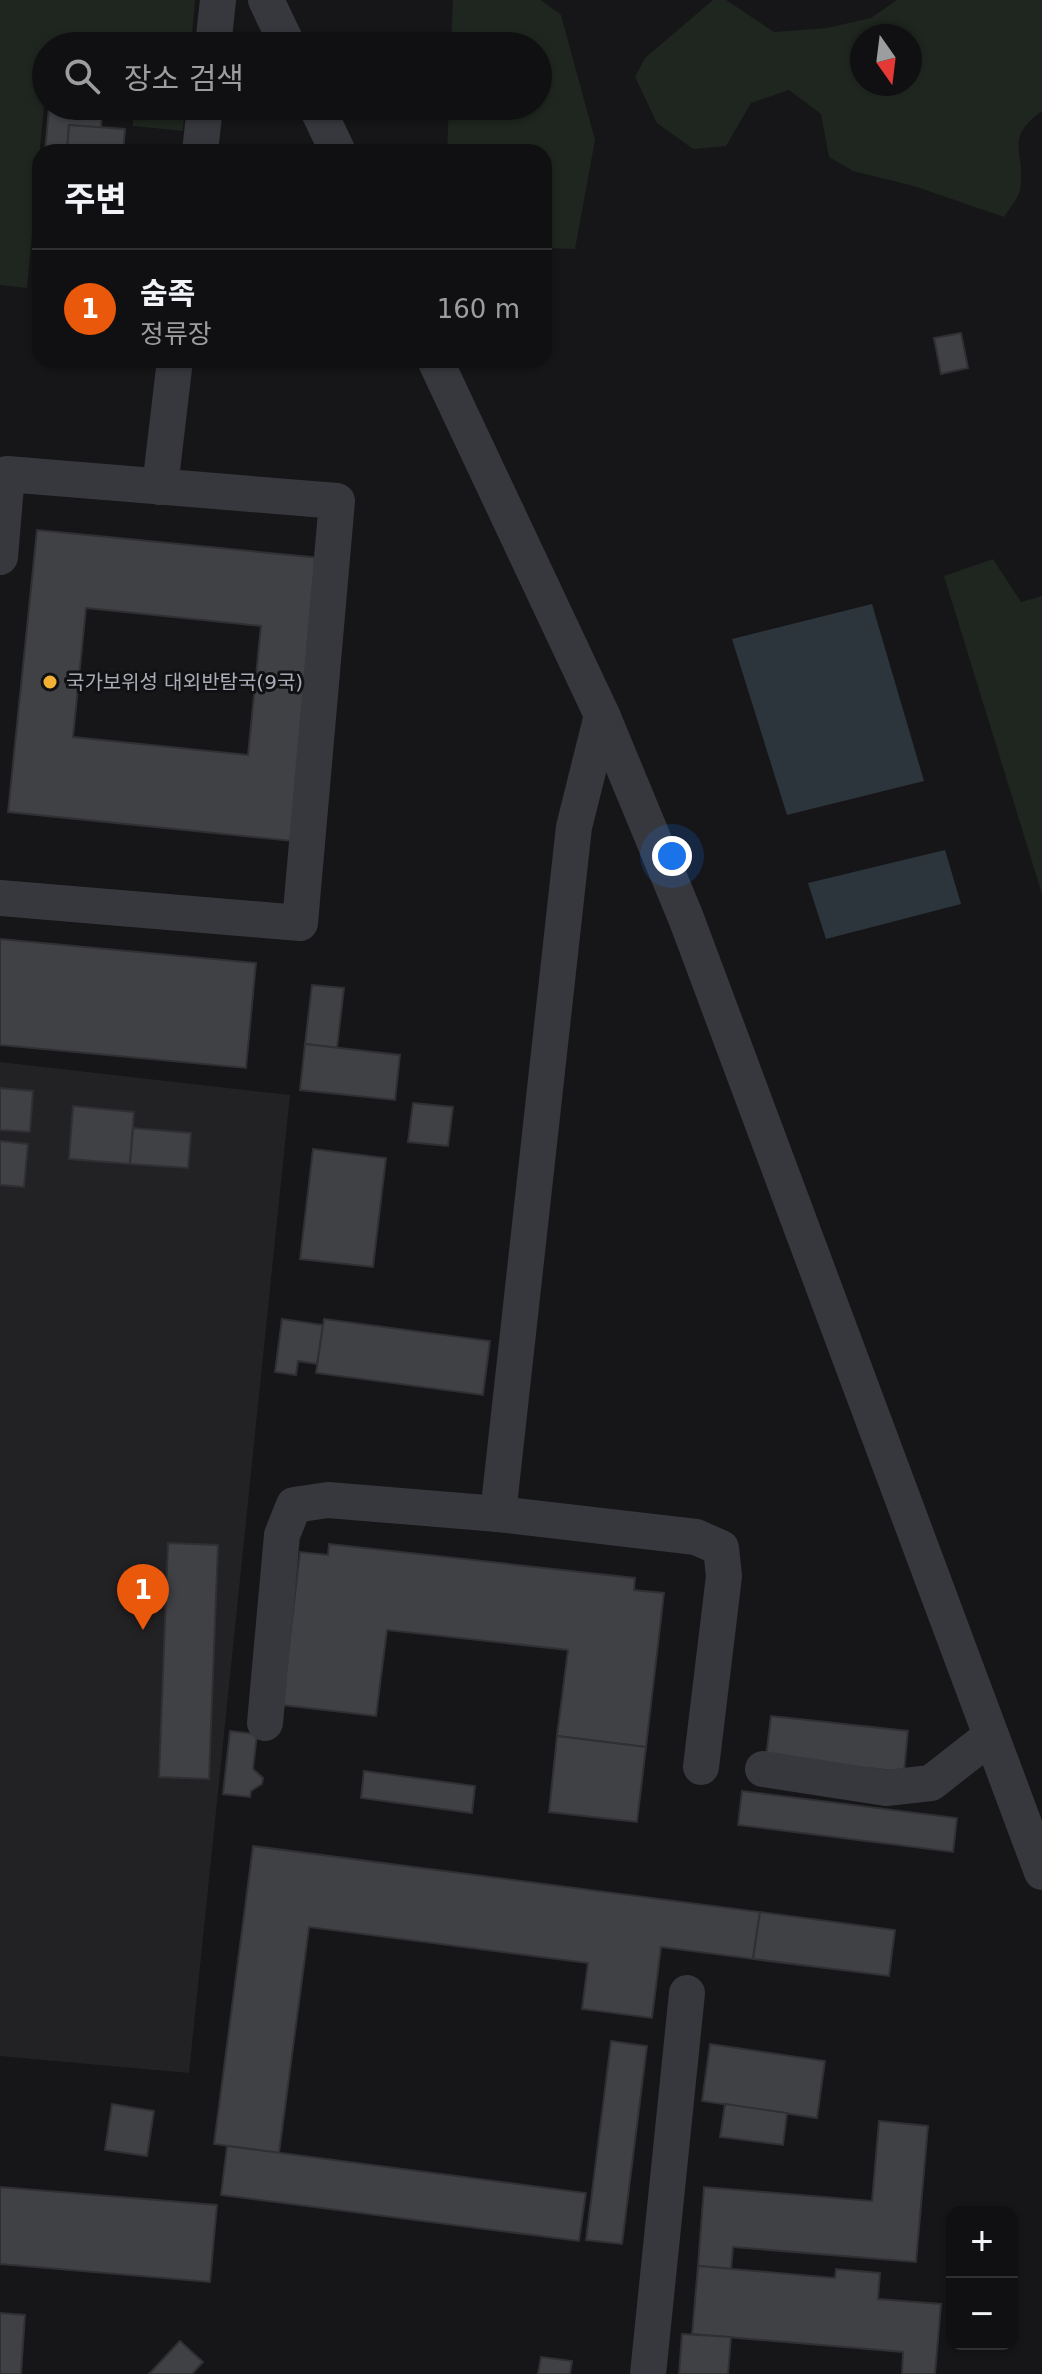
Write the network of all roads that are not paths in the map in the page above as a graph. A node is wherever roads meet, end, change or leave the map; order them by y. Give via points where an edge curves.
1 (218, 0) edge
2 (266, 0) edge
3 (215, 32) edge
4 (281, 32) edge
5 (203, 120) edge
6 (323, 120) edge
7 (201, 144) edge
8 (334, 144) edge
9 (174, 368) edge
10 (439, 368) edge
11 (160, 487) junction
12 (0, 557) edge
13 (602, 715) junction
14 (0, 898) edge
15 (498, 1514) junction
16 (265, 1723) dead end
17 (991, 1736) junction
18 (701, 1767) dead end
19 (763, 1769) dead end
20 (1042, 1872) edge
21 (687, 1993) dead end
22 (648, 2374) edge

1 - 3 street
2 - 4 street
5 - 7 street
6 - 8 street
9 - 11 street
10 - 13 street
11 - 12 street via 7,474
11 - 14 street via 337,501 300,923
13 - 15 street via 574,827
13 - 17 street via 686,918
15 - 16 street via 328,1500 294,1505 282,1535
15 - 18 street via 696,1537 721,1548 724,1576
17 - 19 street via 931,1783 886,1788
17 - 20 street
21 - 22 street

